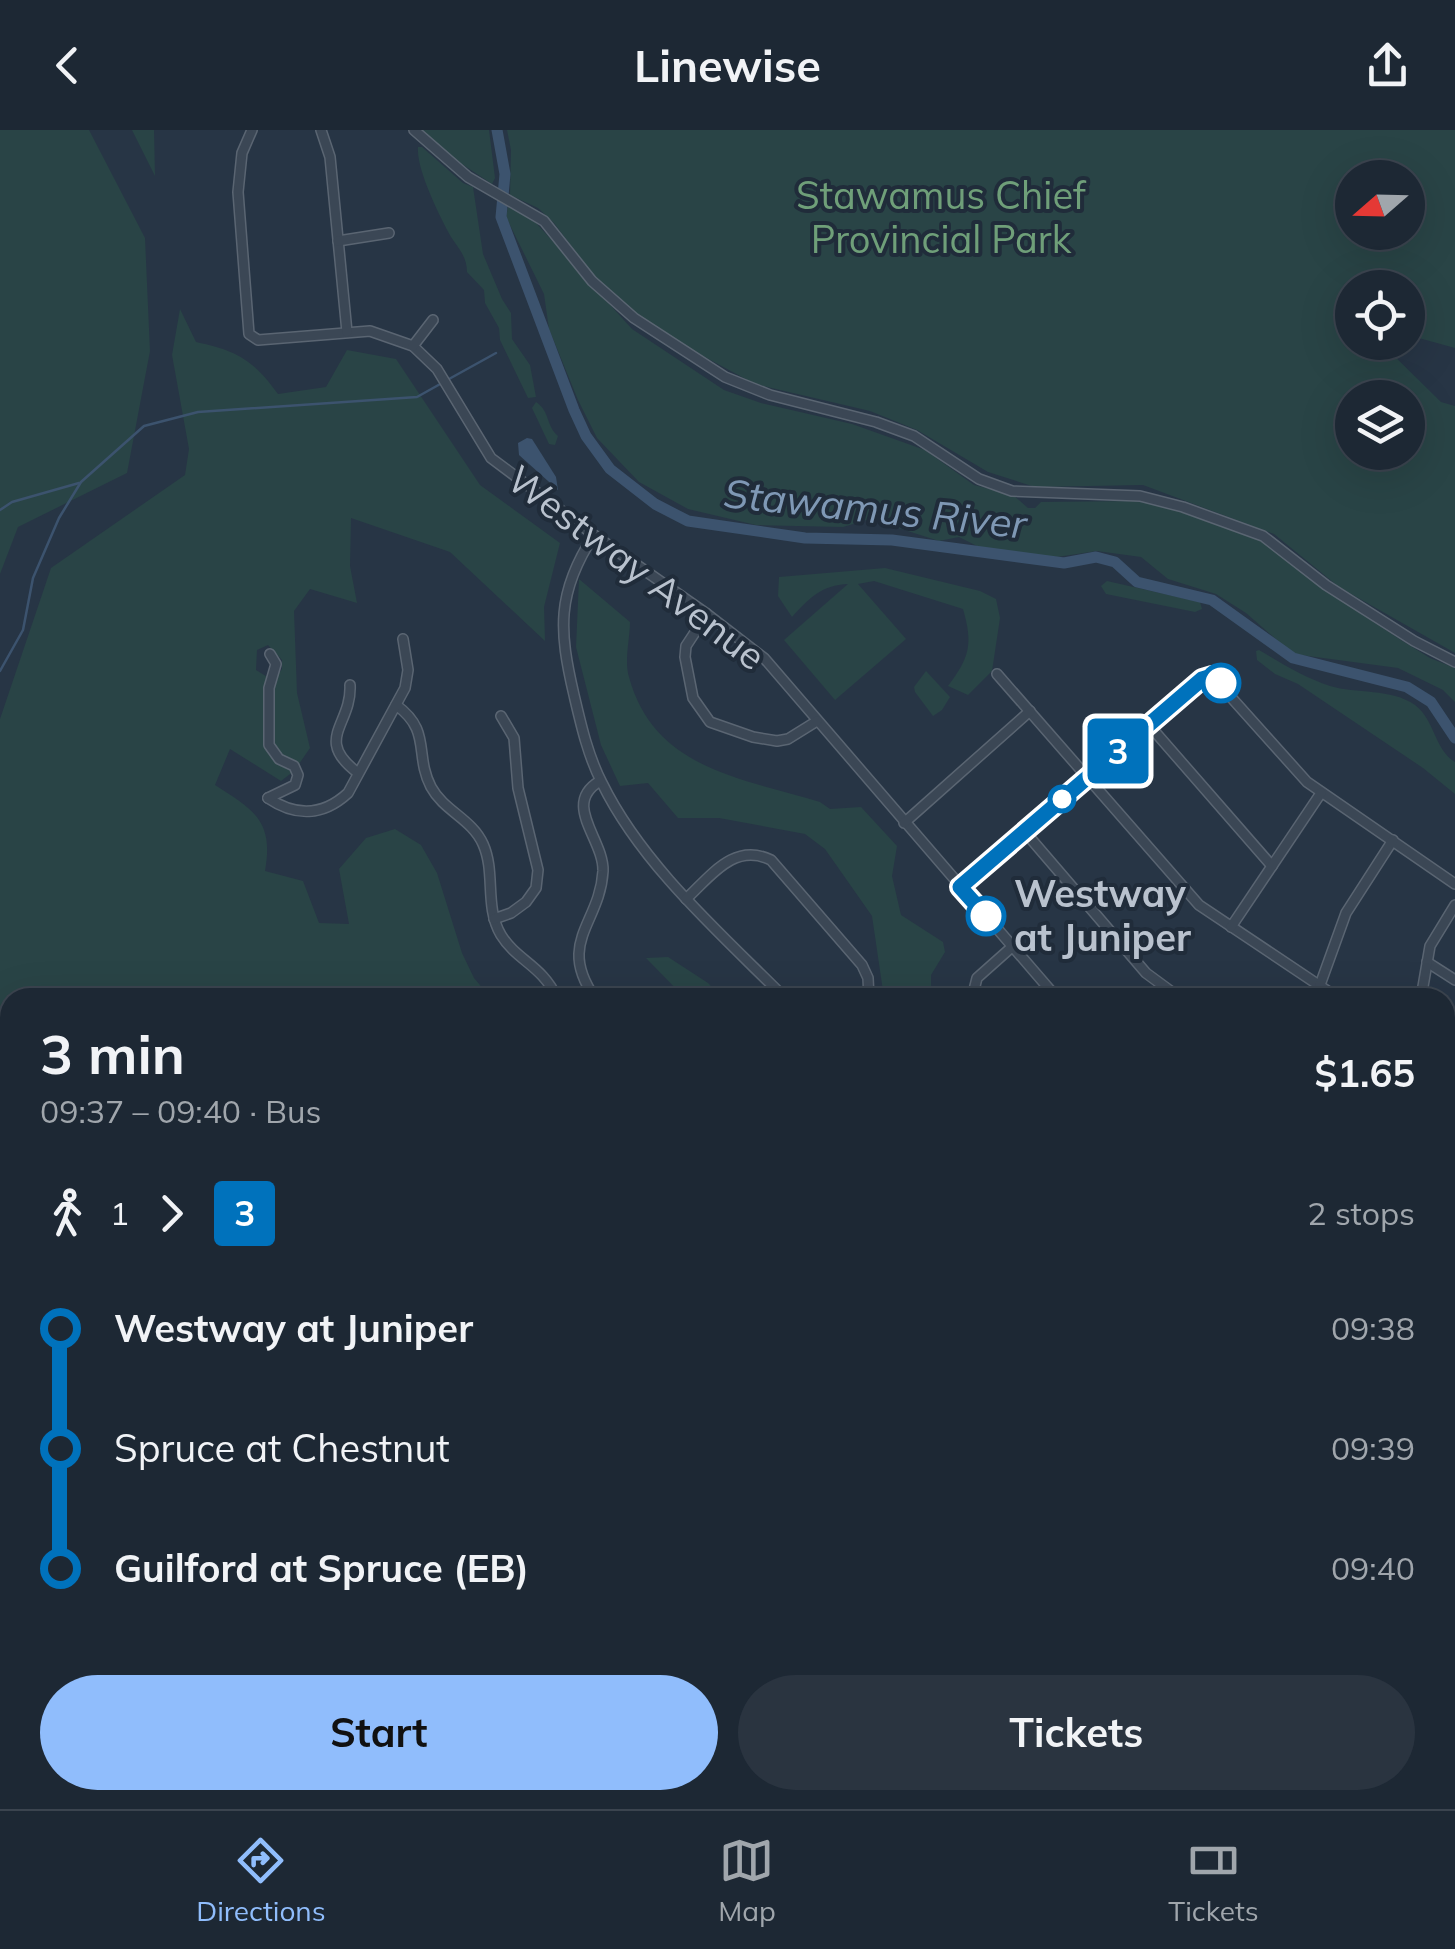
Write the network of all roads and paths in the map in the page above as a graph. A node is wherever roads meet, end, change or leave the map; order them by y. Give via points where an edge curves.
1 (252, 130) edge
2 (321, 130) edge
3 (414, 130) edge
4 (389, 233) dead end
5 (338, 241) junction
6 (433, 320) dead end
7 (346, 332) junction
8 (413, 346) junction
9 (594, 535) junction
10 (707, 614) junction
11 (402, 639) dead end
12 (270, 654) dead end
13 (1455, 662) edge
14 (997, 674) dead end
15 (350, 685) dead end
16 (396, 706) junction
17 (1030, 712) junction
18 (501, 716) dead end
19 (818, 721) junction
20 (1149, 724) junction
21 (358, 773) junction
22 (1088, 777) junction
23 (600, 781) junction
24 (1321, 793) junction
25 (904, 823) junction
26 (1025, 832) junction
27 (1392, 840) junction
28 (1272, 866) junction
29 (1455, 884) edge
30 (960, 887) junction
31 (686, 899) junction
32 (1455, 905) edge
33 (494, 918) junction
34 (1232, 927) junction
35 (1012, 946) junction
36 (1426, 962) junction
37 (1455, 980) edge
38 (1320, 985) junction
39 (551, 988) edge
40 (590, 988) edge
41 (775, 988) edge
42 (868, 988) edge
43 (974, 988) edge
44 (1048, 988) edge
45 (1166, 988) edge
46 (1324, 988) edge
47 (1422, 988) edge

1 - 7 street via 238,192 252,338
2 - 5 street
3 - 13 street via 444,159 550,227 592,281 634,318 725,377 914,436 979,479 1012,492 1140,496 1263,536 1326,584
4 - 5 street
5 - 7 street
6 - 8 street
7 - 8 street via 381,333
8 - 9 street, Westway Avenue via 437,370 491,458
9 - 10 street, Westway Avenue
9 - 23 street via 566,589 562,625
10 - 19 street, Westway Avenue via 764,658
10 - 19 street via 685,657 694,698 710,722 776,741
11 - 16 street via 408,670
12 - 21 street via 276,664 269,746 298,775 268,798 312,813 337,803
14 - 17 street
15 - 21 street via 335,745
16 - 21 street
16 - 33 street via 420,731 436,796 483,844
17 - 22 street
17 - 25 street
18 - 33 street via 514,738 518,788 538,870 526,902
19 - 25 street, Westway Avenue
20 - 22 street
20 - 24 street via 1212,676
20 - 28 street
22 - 26 street
22 - 34 street via 1199,905
23 - 31 street
23 - 40 street via 582,806 600,847 603,876 578,954
24 - 27 street
24 - 28 street
25 - 30 street, Westway Avenue
26 - 30 street
26 - 45 street via 1146,973
27 - 29 street
27 - 38 street via 1342,920
28 - 34 street
30 - 35 street, Westway Avenue
31 - 41 street
31 - 42 street via 734,856 771,860 862,965
32 - 36 street
33 - 39 street via 508,944 540,969
34 - 38 street
35 - 43 street
35 - 44 street, Westway Avenue
36 - 37 street
36 - 47 street
38 - 46 street

